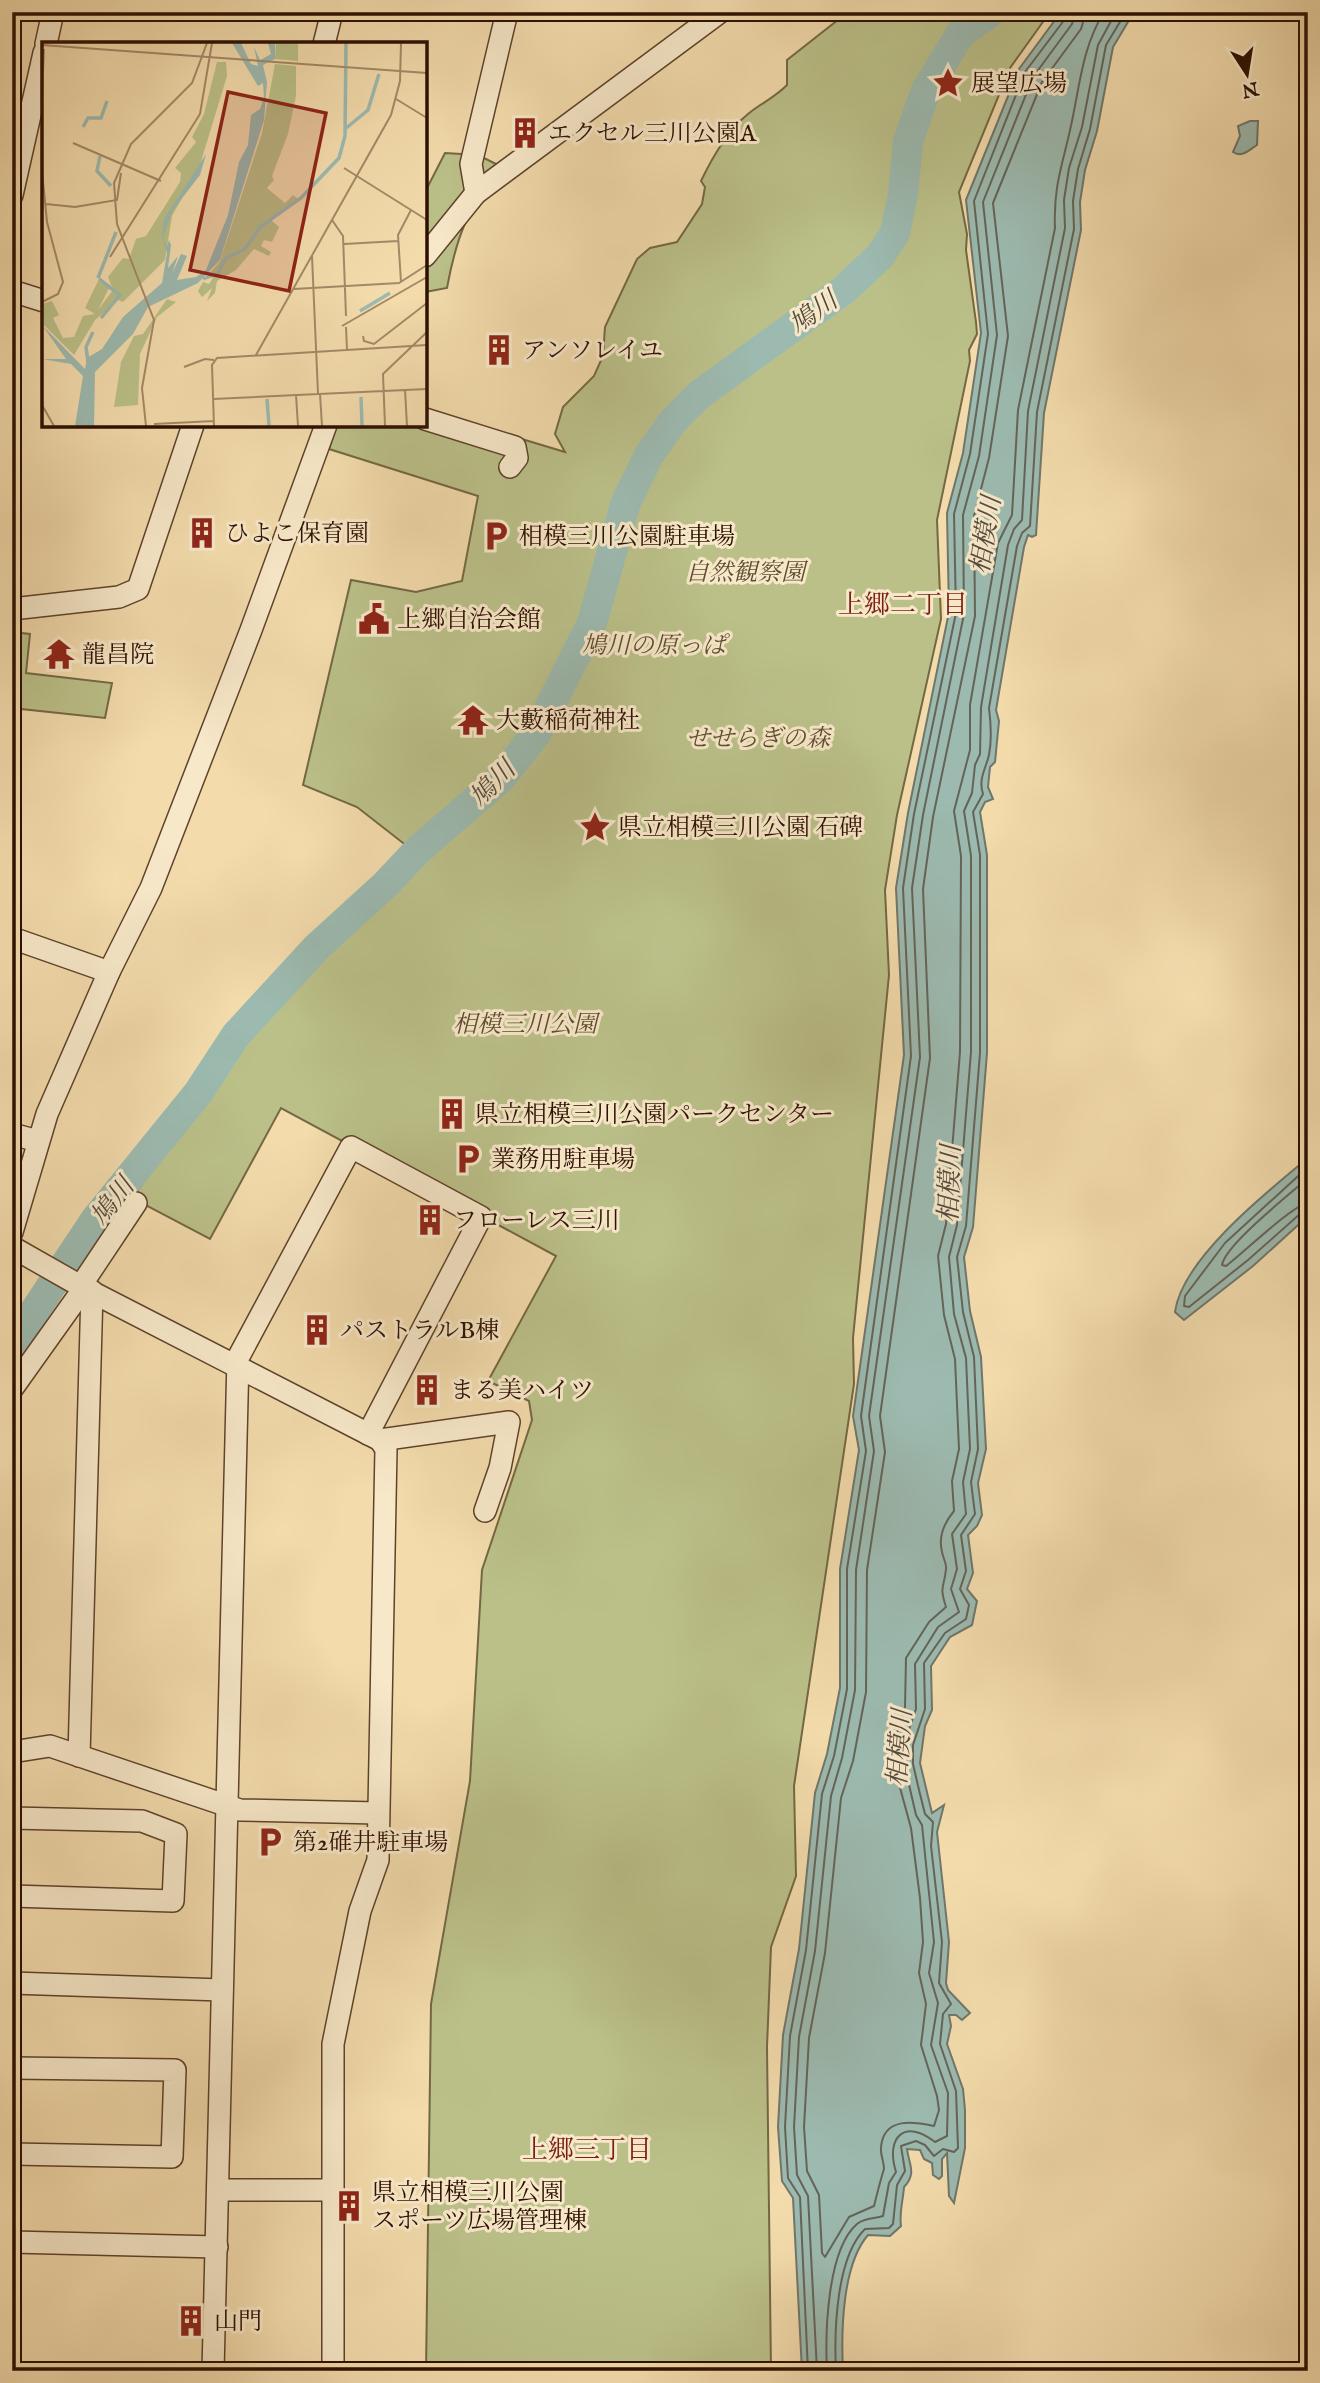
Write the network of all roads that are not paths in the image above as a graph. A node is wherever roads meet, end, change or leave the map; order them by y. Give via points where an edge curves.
1 (53, 12) edge
2 (332, 12) edge
3 (507, 12) edge
4 (708, 16) edge
5 (46, 42) edge
6 (324, 42) edge
7 (42, 62) edge
8 (477, 193) junction
9 (12, 195) edge
10 (427, 254) edge
11 (12, 291) edge
12 (42, 300) edge
13 (427, 420) edge
14 (192, 427) edge
15 (325, 427) edge
16 (510, 467) dead end
17 (12, 610) edge
18 (12, 938) edge
19 (109, 972) junction
20 (12, 1135) edge
21 (38, 1141) junction
22 (136, 1203) dead end
23 (12, 1232) edge
24 (12, 1247) edge
25 (84, 1288) junction
26 (239, 1367) junction
27 (12, 1389) edge
28 (374, 1437) junction
29 (485, 1511) dead end
30 (12, 1752) edge
31 (79, 1756) junction
32 (228, 1805) junction
33 (378, 1813) junction
34 (12, 1818) edge
35 (12, 1896) edge
36 (12, 1983) edge
37 (222, 1990) junction
38 (12, 2067) edge
39 (12, 2154) edge
40 (218, 2190) junction
41 (333, 2190) junction
42 (12, 2242) edge
43 (217, 2247) junction
44 (213, 2371) edge
45 (333, 2371) edge

1 - 5 street
2 - 6 street
3 - 8 street via 471,164
4 - 8 street
7 - 9 street
8 - 10 street
11 - 12 street
13 - 16 street via 514,447 517,458
14 - 17 street via 138,589 119,597
15 - 19 street via 168,846
18 - 19 street
19 - 21 street
20 - 21 street
21 - 23 street
22 - 25 street via 86,1278
24 - 25 street
25 - 26 street
25 - 27 street
25 - 31 street
26 - 28 street
26 - 28 street via 238,1359 351,1147 481,1217
26 - 32 street
28 - 29 street via 509,1422
28 - 33 street via 386,1449
30 - 31 street via 50,1746
31 - 32 street
32 - 33 street via 240,1810
32 - 37 street
33 - 41 street via 378,1860 360,1911 333,2044
34 - 35 street via 142,1821 176,1834 173,1900
36 - 37 street
37 - 40 street
38 - 39 street via 175,2070 172,2157
40 - 41 street
40 - 43 street
41 - 45 street
42 - 43 street
43 - 44 street

